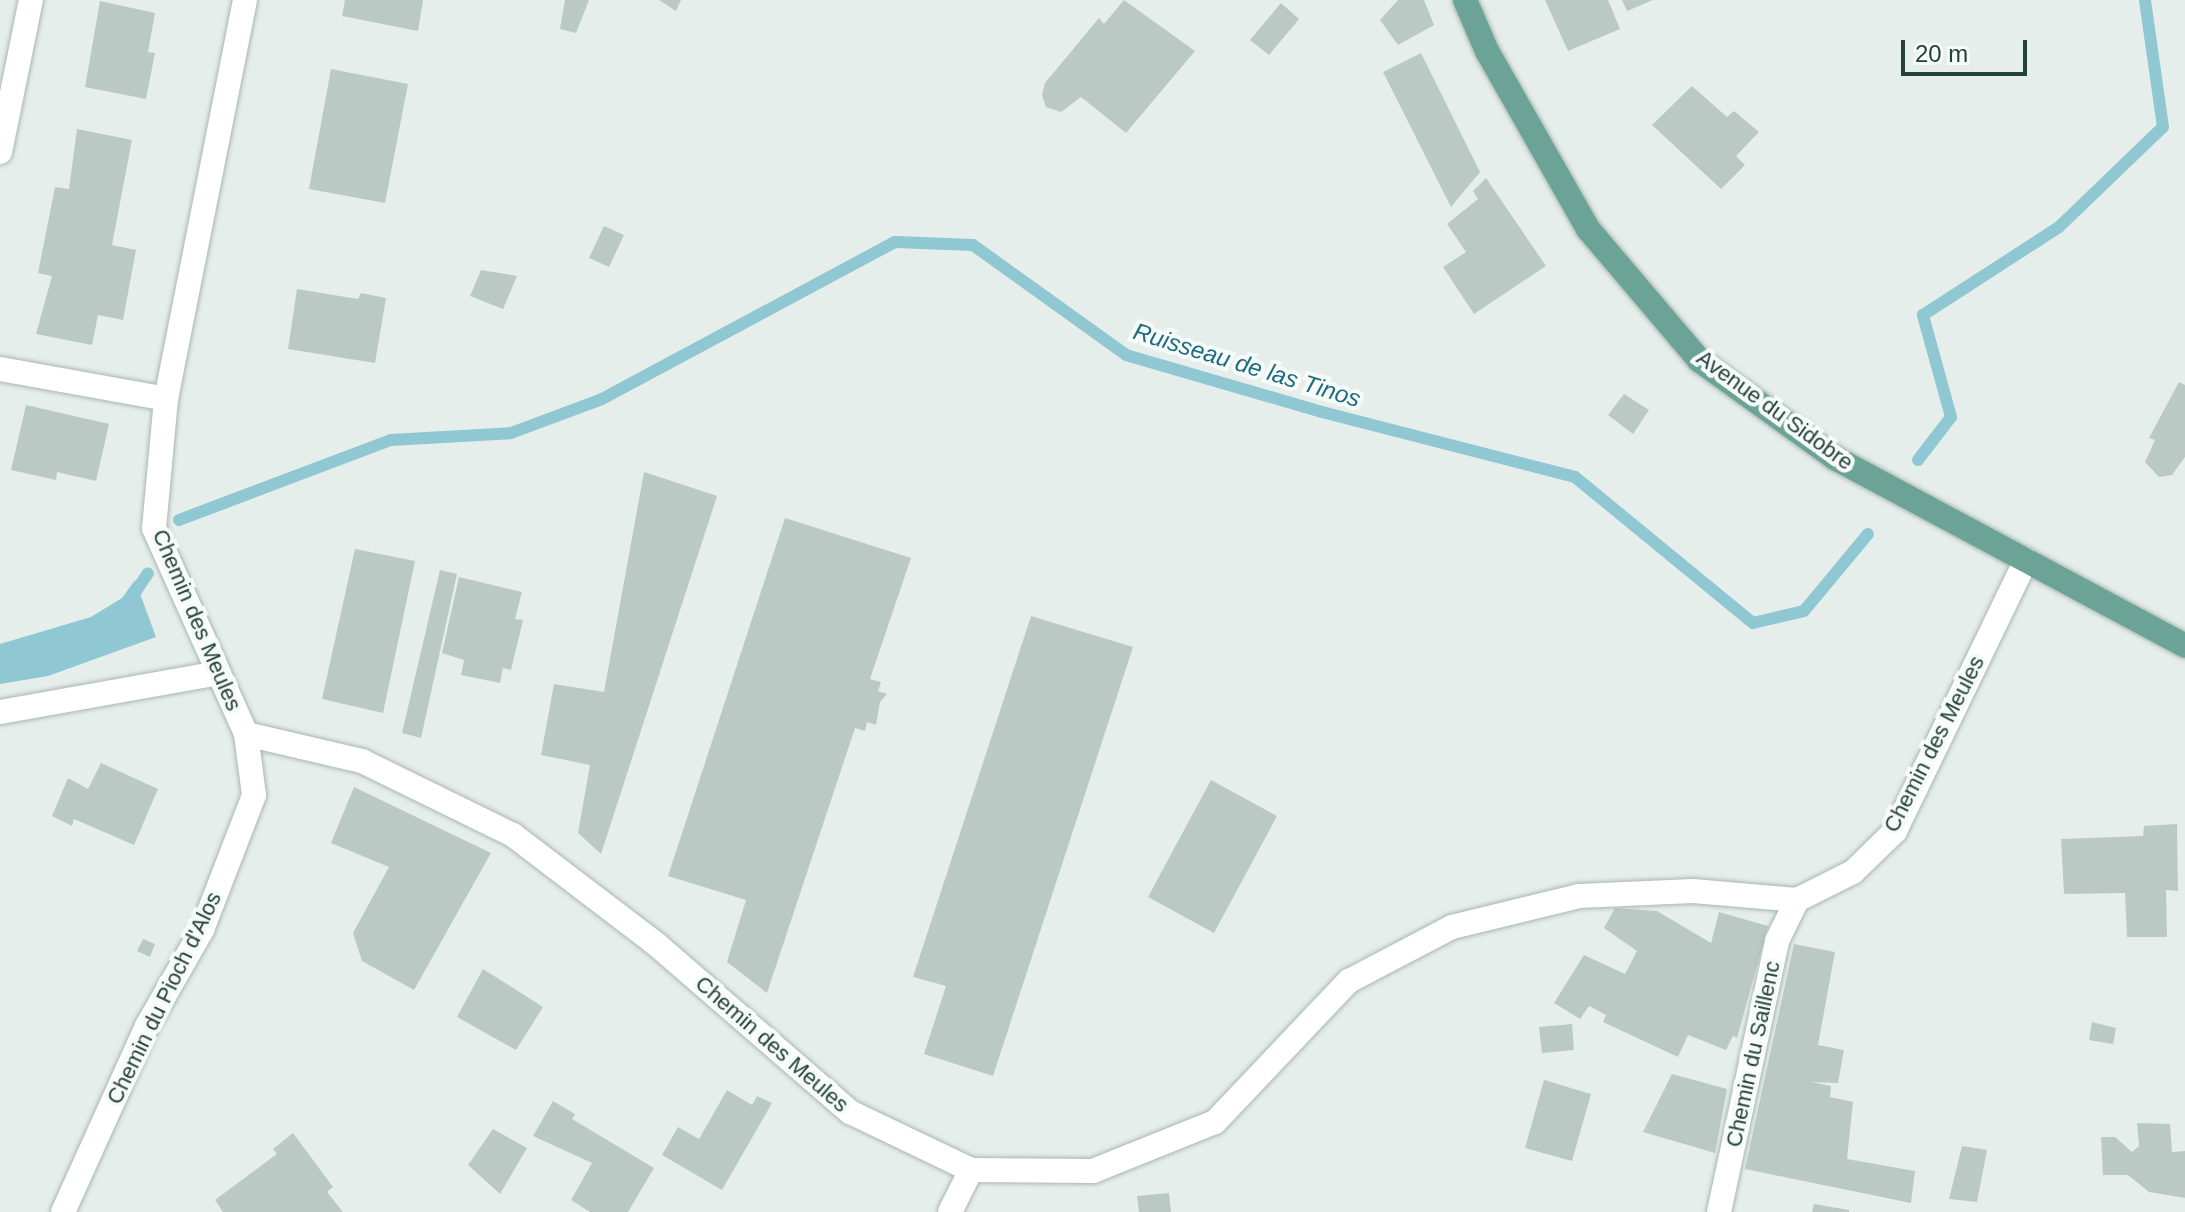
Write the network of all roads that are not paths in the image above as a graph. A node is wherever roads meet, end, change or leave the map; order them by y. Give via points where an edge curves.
1 (31, 0) edge
2 (245, 0) edge
3 (1465, 0) edge
4 (0, 152) edge
5 (0, 369) edge
6 (166, 399) junction
7 (2026, 560) junction
8 (2185, 646) edge
9 (218, 673) junction
10 (0, 712) edge
11 (246, 734) junction
12 (1797, 900) junction
13 (971, 1170) junction
14 (63, 1212) edge
15 (950, 1212) edge
16 (1719, 1212) edge

1 - 4 street
2 - 6 street, Chemin des Meules
3 - 7 main road, Avenue du Sidobre via 1487,51 1588,229 1699,360 1835,458
5 - 6 street
6 - 9 street, Chemin des Meules via 154,528
7 - 8 main road, Avenue du Sidobre
7 - 12 street, Chemin des Meules via 1895,831 1853,872
9 - 10 street
9 - 11 street, Chemin des Meules
11 - 13 street, Chemin des Meules via 362,761 513,835 656,944 850,1112
11 - 14 street, Chemin du Pioch d'Alos via 254,795 202,930 147,1026
12 - 13 street, Chemin des Meules via 1693,891 1579,896 1452,927 1349,981 1215,1122 1093,1171
12 - 16 street, Chemin du Saillenc via 1777,941
13 - 15 street

